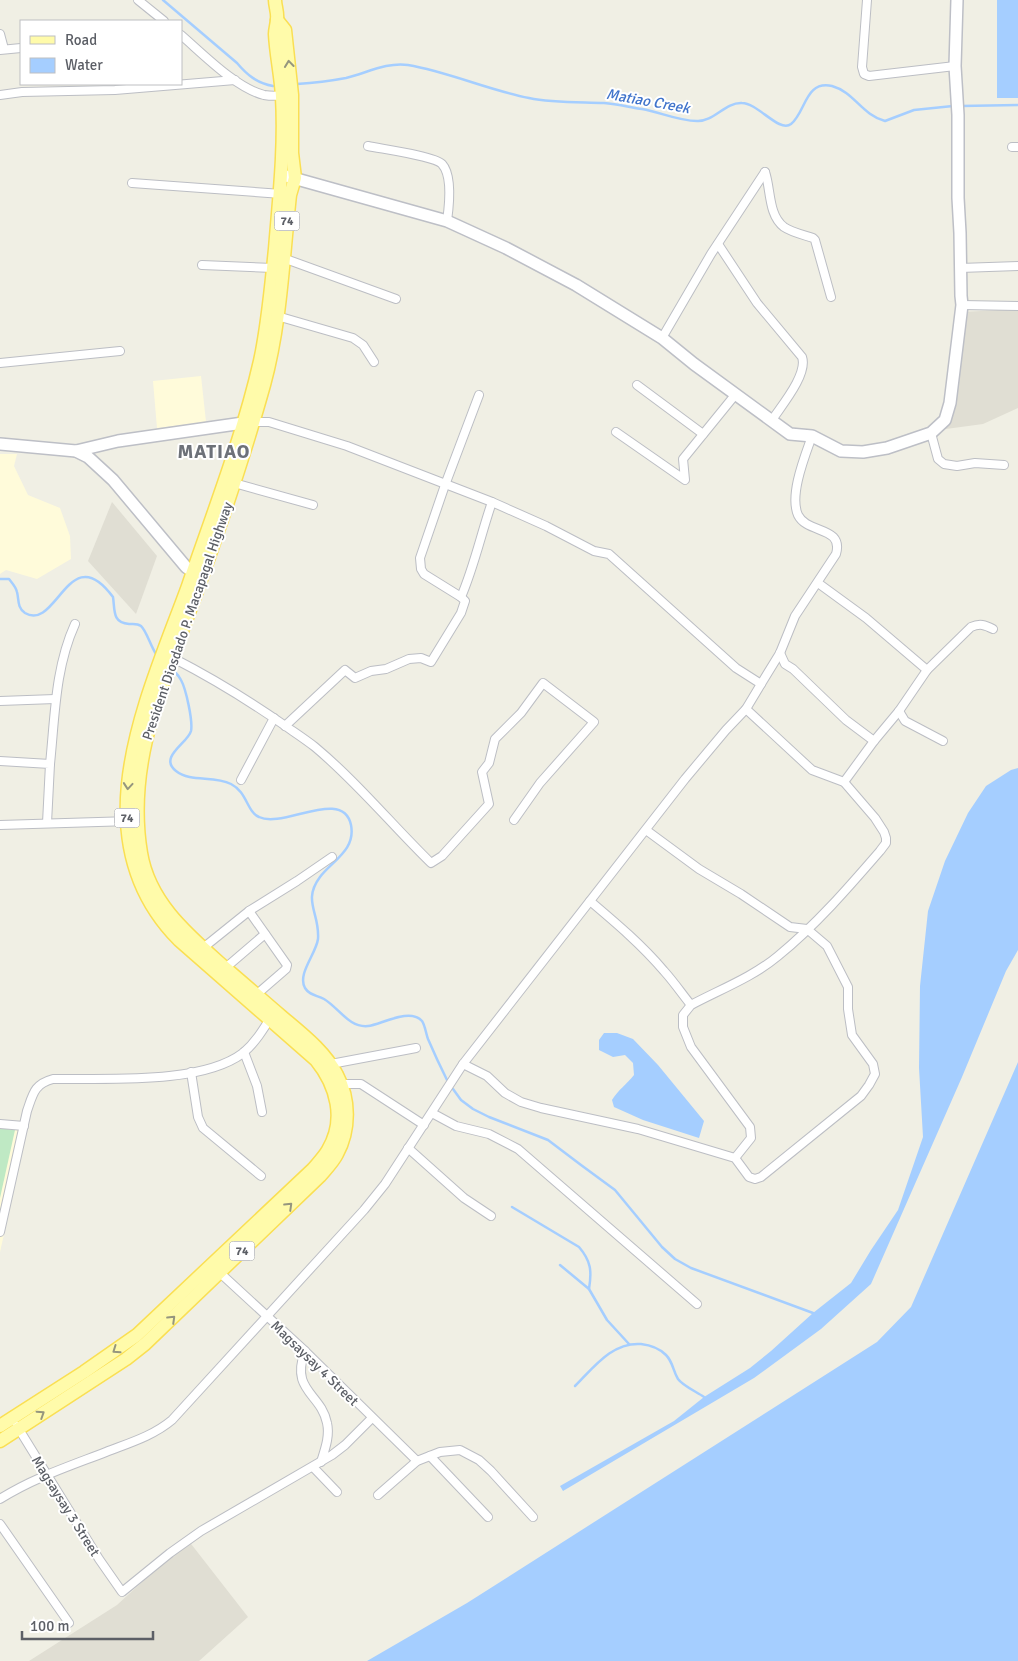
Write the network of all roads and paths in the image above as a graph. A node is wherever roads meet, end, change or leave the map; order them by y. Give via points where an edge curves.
1 (138, 0) edge
2 (275, 0) edge
3 (867, 0) edge
4 (957, 0) edge
5 (163, 20) edge
6 (0, 34) edge
7 (182, 36) edge
8 (20, 48) edge
9 (2, 49) edge
10 (955, 66) junction
11 (235, 80) junction
12 (182, 84) edge
13 (175, 85) edge
14 (0, 95) edge
15 (287, 95) junction
16 (368, 146) dead end
17 (282, 176) junction
18 (295, 178) junction
19 (132, 183) dead end
20 (285, 194) junction
21 (447, 221) junction
22 (718, 244) junction
23 (283, 258) junction
24 (202, 265) dead end
25 (1018, 266) edge
26 (273, 268) junction
27 (960, 268) junction
28 (831, 297) dead end
29 (396, 300) dead end
30 (962, 305) junction
31 (1018, 306) edge
32 (277, 316) junction
33 (662, 338) junction
34 (120, 351) dead end
35 (374, 362) dead end
36 (0, 363) edge
37 (638, 385) dead end
38 (479, 395) dead end
39 (735, 395) junction
40 (772, 420) junction
41 (247, 423) junction
42 (616, 432) dead end
43 (931, 433) junction
44 (703, 434) junction
45 (812, 436) junction
46 (0, 444) edge
47 (76, 451) junction
48 (1004, 465) dead end
49 (234, 483) junction
50 (445, 485) junction
51 (492, 502) junction
52 (313, 505) dead end
53 (197, 574) junction
54 (818, 583) junction
55 (462, 597) junction
56 (74, 624) dead end
57 (993, 629) dead end
58 (780, 653) junction
59 (173, 658) junction
60 (927, 670) junction
61 (761, 684) junction
62 (55, 699) junction
63 (0, 701) edge
64 (746, 709) junction
65 (900, 711) junction
66 (274, 718) junction
67 (285, 726) junction
68 (874, 741) junction
69 (942, 741) dead end
70 (0, 762) edge
71 (50, 764) junction
72 (241, 780) dead end
73 (844, 782) junction
74 (514, 820) dead end
75 (132, 821) junction
76 (47, 823) junction
77 (0, 825) edge
78 (646, 830) junction
79 (332, 857) dead end
80 (590, 901) junction
81 (157, 904) junction
82 (249, 911) junction
83 (807, 929) junction
84 (265, 934) junction
85 (203, 948) junction
86 (222, 972) junction
87 (256, 994) junction
88 (690, 1005) junction
89 (273, 1015) junction
90 (416, 1048) dead end
91 (244, 1052) junction
92 (331, 1064) junction
93 (463, 1064) junction
94 (191, 1072) junction
95 (342, 1084) junction
96 (262, 1112) dead end
97 (432, 1112) junction
98 (0, 1124) edge
99 (424, 1125) junction
100 (24, 1126) junction
101 (408, 1148) junction
102 (735, 1158) junction
103 (261, 1176) dead end
104 (491, 1216) dead end
105 (2, 1217) edge
106 (0, 1232) edge
107 (216, 1269) junction
108 (697, 1304) dead end
109 (266, 1316) junction
110 (305, 1351) junction
111 (372, 1418) junction
112 (15, 1423) junction
113 (0, 1426) edge
114 (0, 1441) edge
115 (430, 1456) junction
116 (417, 1461) junction
117 (321, 1462) junction
118 (313, 1467) junction
119 (46, 1475) junction
120 (337, 1492) dead end
121 (378, 1495) dead end
122 (0, 1499) edge
123 (488, 1516) dead end
124 (532, 1517) dead end
125 (0, 1524) edge
126 (69, 1623) dead end

1 - 5 street
2 - 15 main road, President Diosdado P. Macapagal Highway / 74 via 277,20 285,30
3 - 10 street via 864,74
4 - 10 street
6 - 9 street
7 - 11 street
8 - 9 street
10 - 27 street
11 - 12 street
11 - 15 street via 265,95
13 - 14 street
15 - 17 main road, President Diosdado P. Macapagal Highway / 74
15 - 18 main road, President Diosdado P. Macapagal Highway / 74
16 - 21 street via 442,164 449,186
17 - 18 street
17 - 20 main road, President Diosdado P. Macapagal Highway / 74
18 - 20 main road, President Diosdado P. Macapagal Highway / 74
18 - 21 street
19 - 20 street
20 - 23 main road, President Diosdado P. Macapagal Highway / 74
20 - 26 main road, President Diosdado P. Macapagal Highway / 74
21 - 33 street via 576,285
22 - 28 street via 765,172 778,221 785,228 815,240
22 - 33 street
22 - 40 street via 757,303 804,361 801,374
23 - 29 street
23 - 32 main road, President Diosdado P. Macapagal Highway / 74
24 - 26 street
25 - 27 street
26 - 41 main road, President Diosdado P. Macapagal Highway / 74 via 260,361
27 - 30 street
30 - 31 street
30 - 43 street via 950,403 945,420
32 - 35 street via 352,338 362,345
32 - 41 main road, President Diosdado P. Macapagal Highway / 74 via 265,382
33 - 39 street
34 - 36 street
37 - 44 street
38 - 50 street
39 - 40 street
39 - 44 street
40 - 45 street via 790,434
41 - 47 street via 118,441
41 - 49 main road, President Diosdado P. Macapagal Highway / 74
41 - 50 street via 269,422 305,432
41 - 53 main road, President Diosdado P. Macapagal Highway / 74
42 - 44 street via 685,480 684,460
43 - 45 street via 887,448 863,452 841,451
43 - 48 street via 938,459 944,464
45 - 54 street via 800,470 796,502 798,514 803,522 833,536 837,542 836,554
46 - 47 street
47 - 53 street via 105,470 174,554
49 - 52 street
49 - 53 main road, President Diosdado P. Macapagal Highway / 74
50 - 51 street
50 - 55 street via 420,564 424,574
51 - 55 street via 472,574
51 - 61 street via 594,551 609,554 736,668
53 - 59 main road, President Diosdado P. Macapagal Highway / 74
53 -> 75 main road, President Diosdado P. Macapagal Highway / 74 via 135,739 127,788
54 - 58 street via 795,616
54 - 60 street via 866,618
55 - 67 street via 465,601 461,613 431,662 421,658 409,659 355,678 344,670
56 - 62 street via 62,657
57 - 60 street via 984,625 971,626
58 - 61 street
58 - 68 street via 785,664
59 - 66 street
59 - 75 main road, President Diosdado P. Macapagal Highway / 74 via 142,752
60 - 65 street
61 - 64 street
62 - 63 street
62 - 71 street
64 - 73 street via 812,770
64 - 78 street via 702,758
65 - 68 street
65 - 69 street via 905,721
66 - 67 street
66 - 72 street
67 - 74 street via 314,746 343,773 431,863 442,856 489,804 482,772 489,763 495,739 543,683 594,722 540,783
68 - 73 street
70 - 71 street
71 - 76 street
73 - 83 street via 875,818 884,832 886,843 838,899
75 - 76 street
75 - 81 main road, President Diosdado P. Macapagal Highway / 74 via 132,858 136,872
76 - 77 street
78 - 80 street
78 - 83 street via 699,869 790,927
79 - 82 street
80 - 88 street via 646,951
80 - 93 street
81 - 85 main road, President Diosdado P. Macapagal Highway / 74
81 - 86 main road, President Diosdado P. Macapagal Highway / 74 via 171,932
82 - 84 street
82 - 85 street
83 - 88 street via 759,969
83 - 102 street via 827,946 848,987 852,1035 873,1064 875,1074 861,1096 761,1178 749,1177
84 - 86 street
84 - 87 street via 287,967
85 - 86 main road, President Diosdado P. Macapagal Highway / 74
86 - 87 main road, President Diosdado P. Macapagal Highway / 74
86 - 89 main road, President Diosdado P. Macapagal Highway / 74
87 - 89 main road, President Diosdado P. Macapagal Highway / 74
88 - 102 street via 683,1015 691,1047 750,1127 751,1138
89 - 91 street via 256,1041
89 - 92 main road, President Diosdado P. Macapagal Highway / 74
89 - 107 main road, President Diosdado P. Macapagal Highway / 74 via 329,1077 337,1102 338,1126 327,1152 313,1169
90 - 92 street
91 - 94 street via 218,1066
91 - 96 street via 257,1086
92 - 95 main road, President Diosdado P. Macapagal Highway / 74
93 - 97 street
93 - 102 street via 487,1076 505,1093 521,1102 638,1129
94 - 100 street via 44,1081 33,1094
94 - 103 street via 198,1117 203,1128
95 - 99 street via 361,1084
107 -> 95 main road, President Diosdado P. Macapagal Highway / 74 via 320,1176 336,1157 346,1127
97 - 99 street
97 - 108 street via 456,1126 489,1134 518,1149
98 - 100 street
99 - 101 street
100 - 105 street
101 - 104 street via 464,1198
101 - 109 street via 364,1210
105 - 106 street
107 - 109 street, Magsaysay 4 Street
107 - 112 main road, President Diosdado P. Macapagal Highway / 74 via 137,1335
109 - 110 street, Magsaysay 4 Street
109 - 119 street via 163,1427 134,1442
110 - 111 street, Magsaysay 4 Street
110 - 117 street via 301,1365 303,1383 327,1423 327,1442
111 - 116 street, Magsaysay 4 Street
111 - 117 street via 345,1445
112 - 113 main road, President Diosdado P. Macapagal Highway / 74
112 - 114 main road, President Diosdado P. Macapagal Highway / 74
112 - 119 street, Magsaysay 3 Street
115 - 116 street
115 - 123 street
115 - 124 street via 460,1450 479,1460
116 - 121 street
117 - 118 street
118 - 119 street, Magsaysay 3 Street via 201,1531 122,1592
118 - 120 street
119 - 122 street
125 - 126 street

